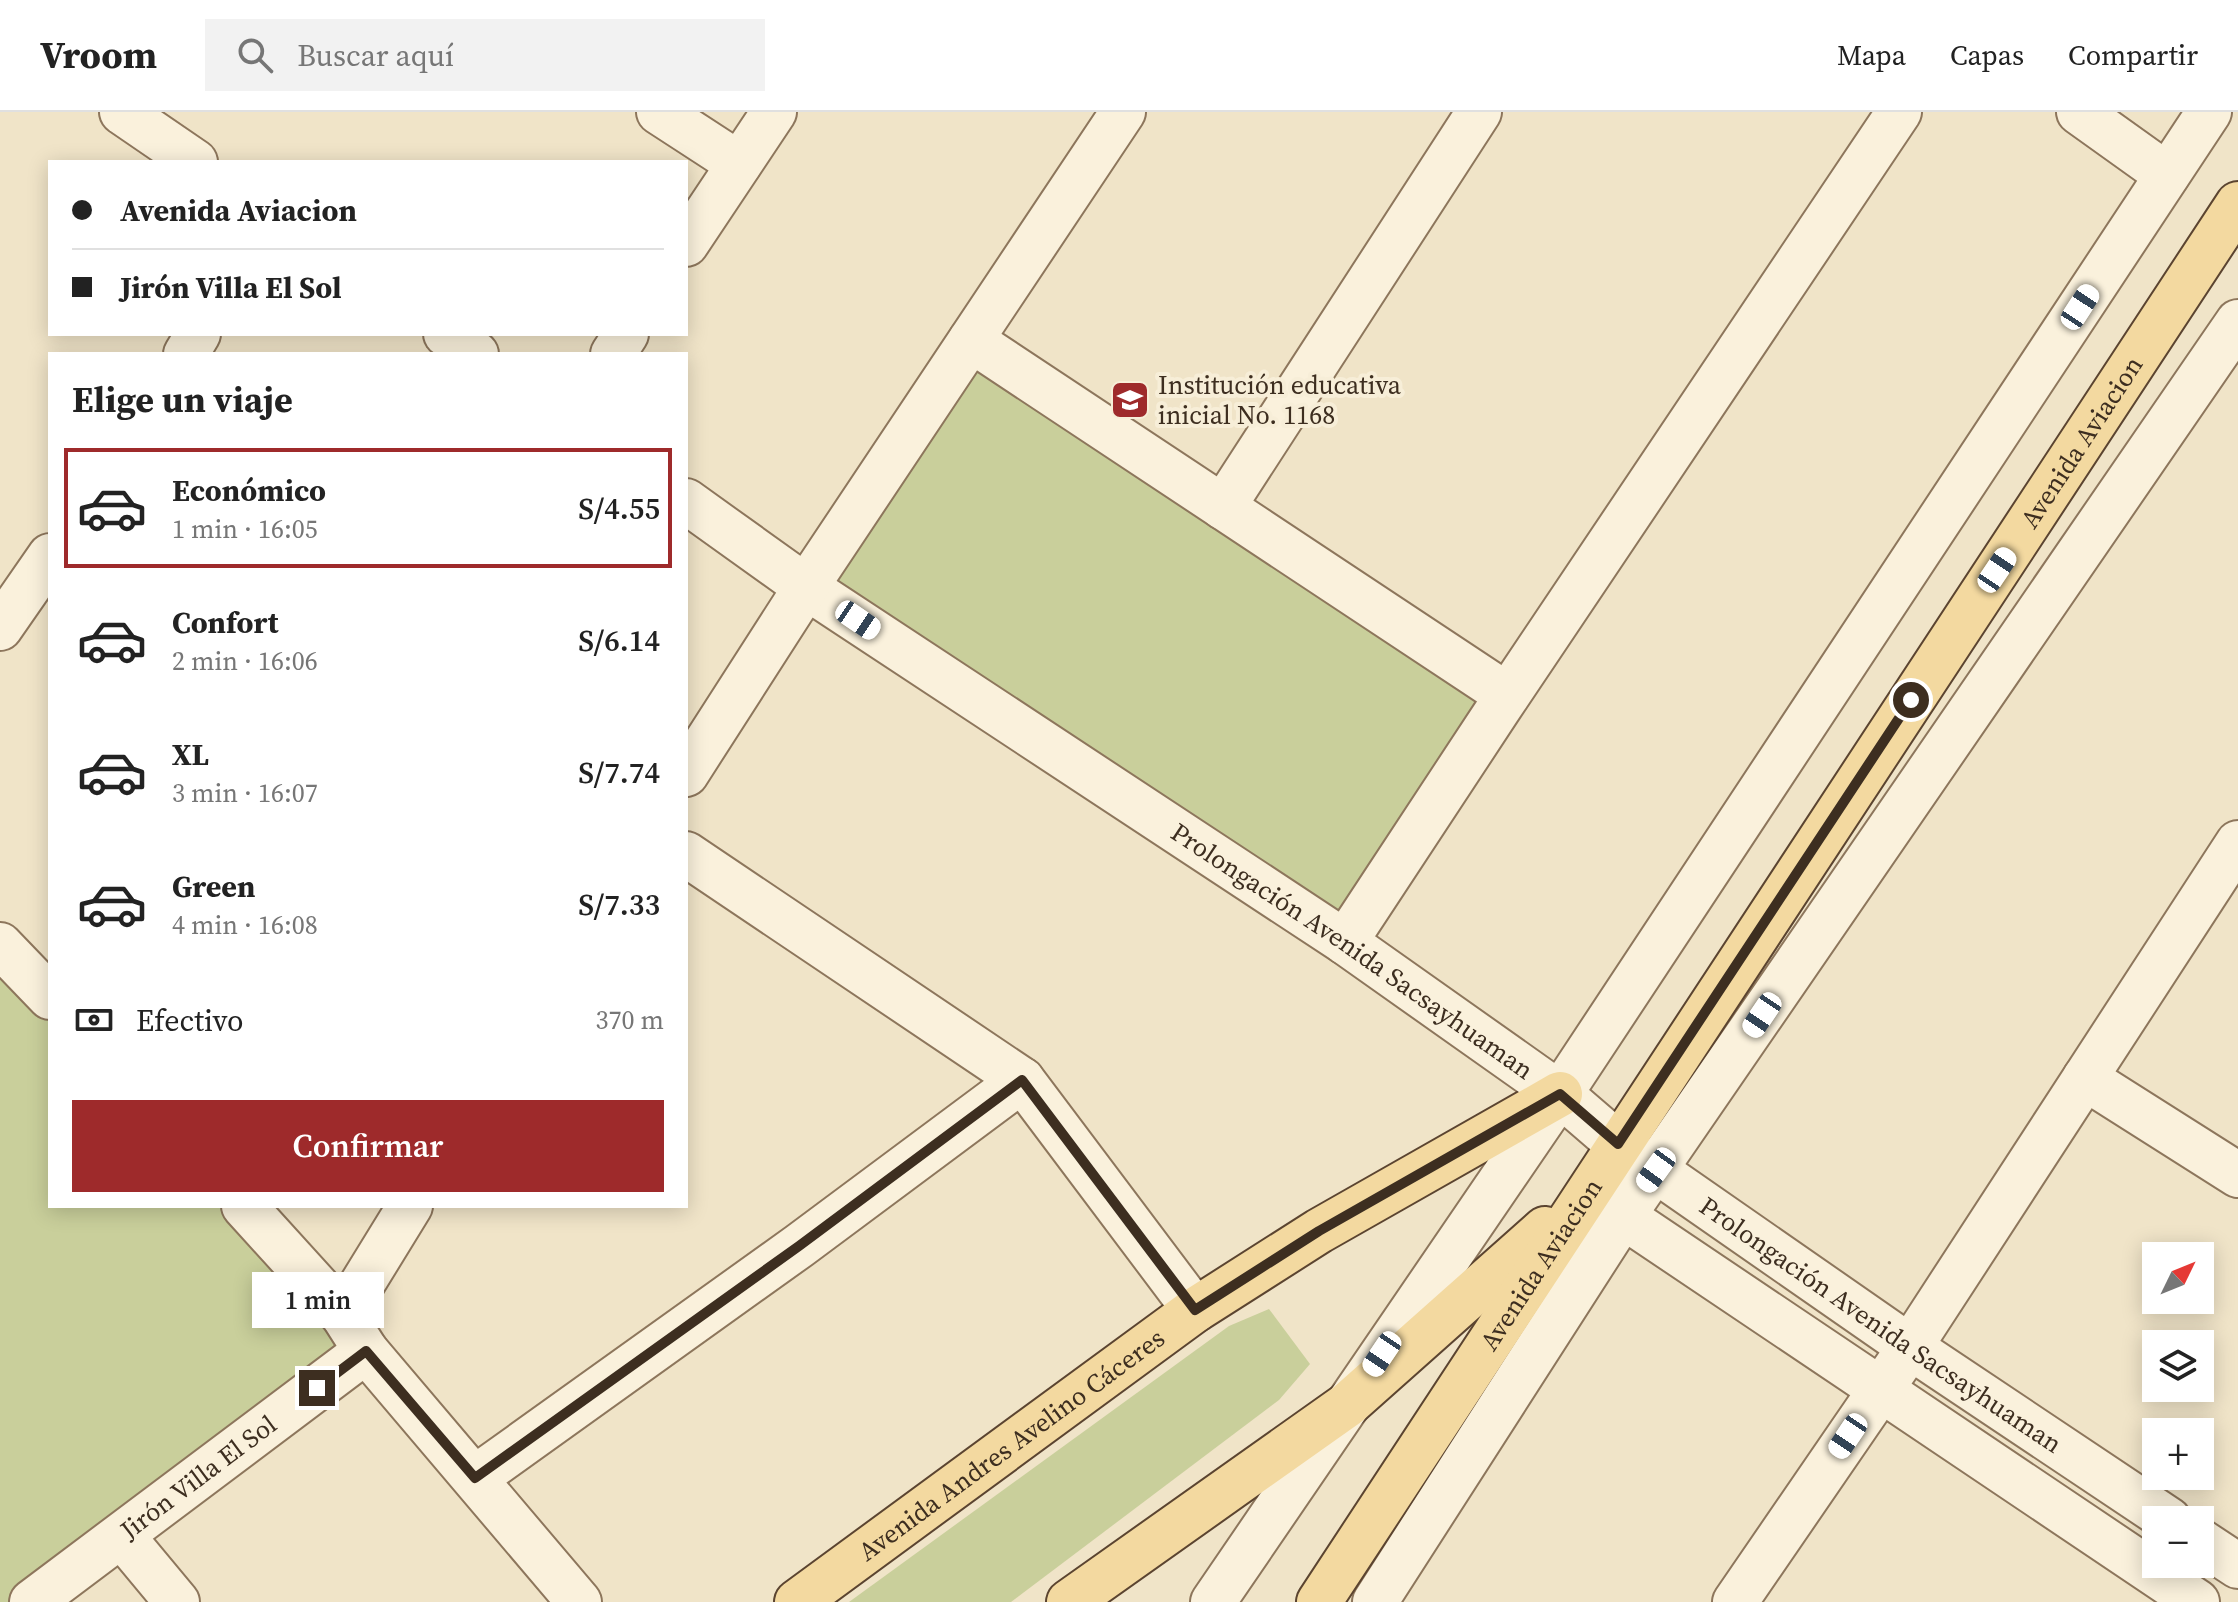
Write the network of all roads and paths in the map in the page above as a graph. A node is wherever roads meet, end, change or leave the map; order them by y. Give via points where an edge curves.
1 (122, 112) edge
2 (659, 112) edge
3 (774, 112) edge
4 (1123, 112) edge
5 (1479, 112) edge
6 (1899, 112) edge
7 (2079, 112) edge
8 (2209, 112) edge
9 (192, 160) edge
10 (739, 164) junction
11 (2167, 175) junction
12 (2238, 204) edge
13 (688, 241) edge
14 (2238, 322) edge
15 (449, 336) edge
16 (971, 340) junction
17 (473, 352) edge
18 (688, 502) edge
19 (1223, 507) junction
20 (48, 559) edge
21 (806, 587) junction
22 (0, 628) edge
23 (1507, 695) junction
24 (688, 771) edge
25 (2238, 843) edge
26 (688, 855) edge
27 (1345, 942) junction
28 (0, 945) edge
29 (48, 995) edge
30 (2085, 1078) junction
31 (1022, 1080) junction
32 (1560, 1094) junction
33 (1618, 1144) junction
34 (1656, 1170) junction
35 (2238, 1175) edge
36 (1588, 1192) junction
37 (246, 1208) edge
38 (409, 1208) edge
39 (1623, 1216) junction
40 (1195, 1310) junction
41 (343, 1315) junction
42 (1910, 1347) junction
43 (366, 1351) junction
44 (1880, 1388) junction
45 (1347, 1405) junction
46 (475, 1478) junction
47 (2148, 1506) edge
48 (122, 1536) junction
49 (2214, 1550) edge
50 (2238, 1566) edge
51 (32, 1602) edge
52 (177, 1602) edge
53 (579, 1602) edge
54 (797, 1602) edge
55 (1069, 1602) edge
56 (1213, 1602) edge
57 (1319, 1602) edge
58 (1375, 1602) edge
59 (1735, 1602) edge
60 (2197, 1602) edge

1 - 9 street
2 - 10 street
3 - 10 street
4 - 16 street
5 - 19 street
6 - 23 street
7 - 11 street
8 - 11 street
10 - 13 street
11 - 32 street
12 - 33 main road, Avenida Aviacion
14 - 34 street
15 - 17 street
16 - 19 street
16 - 21 street
18 - 21 street, Prolongación Avenida Sacsayhuaman
19 - 23 street
20 - 22 street
21 - 24 street
21 - 27 street, Prolongación Avenida Sacsayhuaman
23 - 27 street
25 - 30 street
26 - 31 street
27 - 32 street, Prolongación Avenida Sacsayhuaman
28 - 29 street
30 - 35 street
30 - 42 street
31 - 40 street
31 - 46 street
32 - 33 street, Prolongación Avenida Sacsayhuaman
32 - 40 main road, Avenida Andres Avelino Cáceres via 1319,1231
32 - 45 street
33 - 34 street, Prolongación Avenida Sacsayhuaman
33 - 36 main road, Avenida Aviacion
34 - 39 street
34 - 42 street, Prolongación Avenida Sacsayhuaman
36 - 39 street, Prolongación Avenida Sacsayhuaman
36 - 45 main road
36 - 57 main road, Avenida Aviacion
37 - 41 street
38 - 41 street
39 - 44 street, Prolongación Avenida Sacsayhuaman
39 - 58 street
40 - 54 main road, Avenida Andres Avelino Cáceres
41 - 43 street
42 - 44 street
42 - 47 street, Prolongación Avenida Sacsayhuaman
43 - 46 street
43 - 48 street, Jirón Villa El Sol
44 - 59 street
44 - 60 street, Prolongación Avenida Sacsayhuaman
45 - 55 main road
45 - 56 street
46 - 53 street
48 - 51 street, Jirón Villa El Sol
48 - 52 street
49 - 50 street

